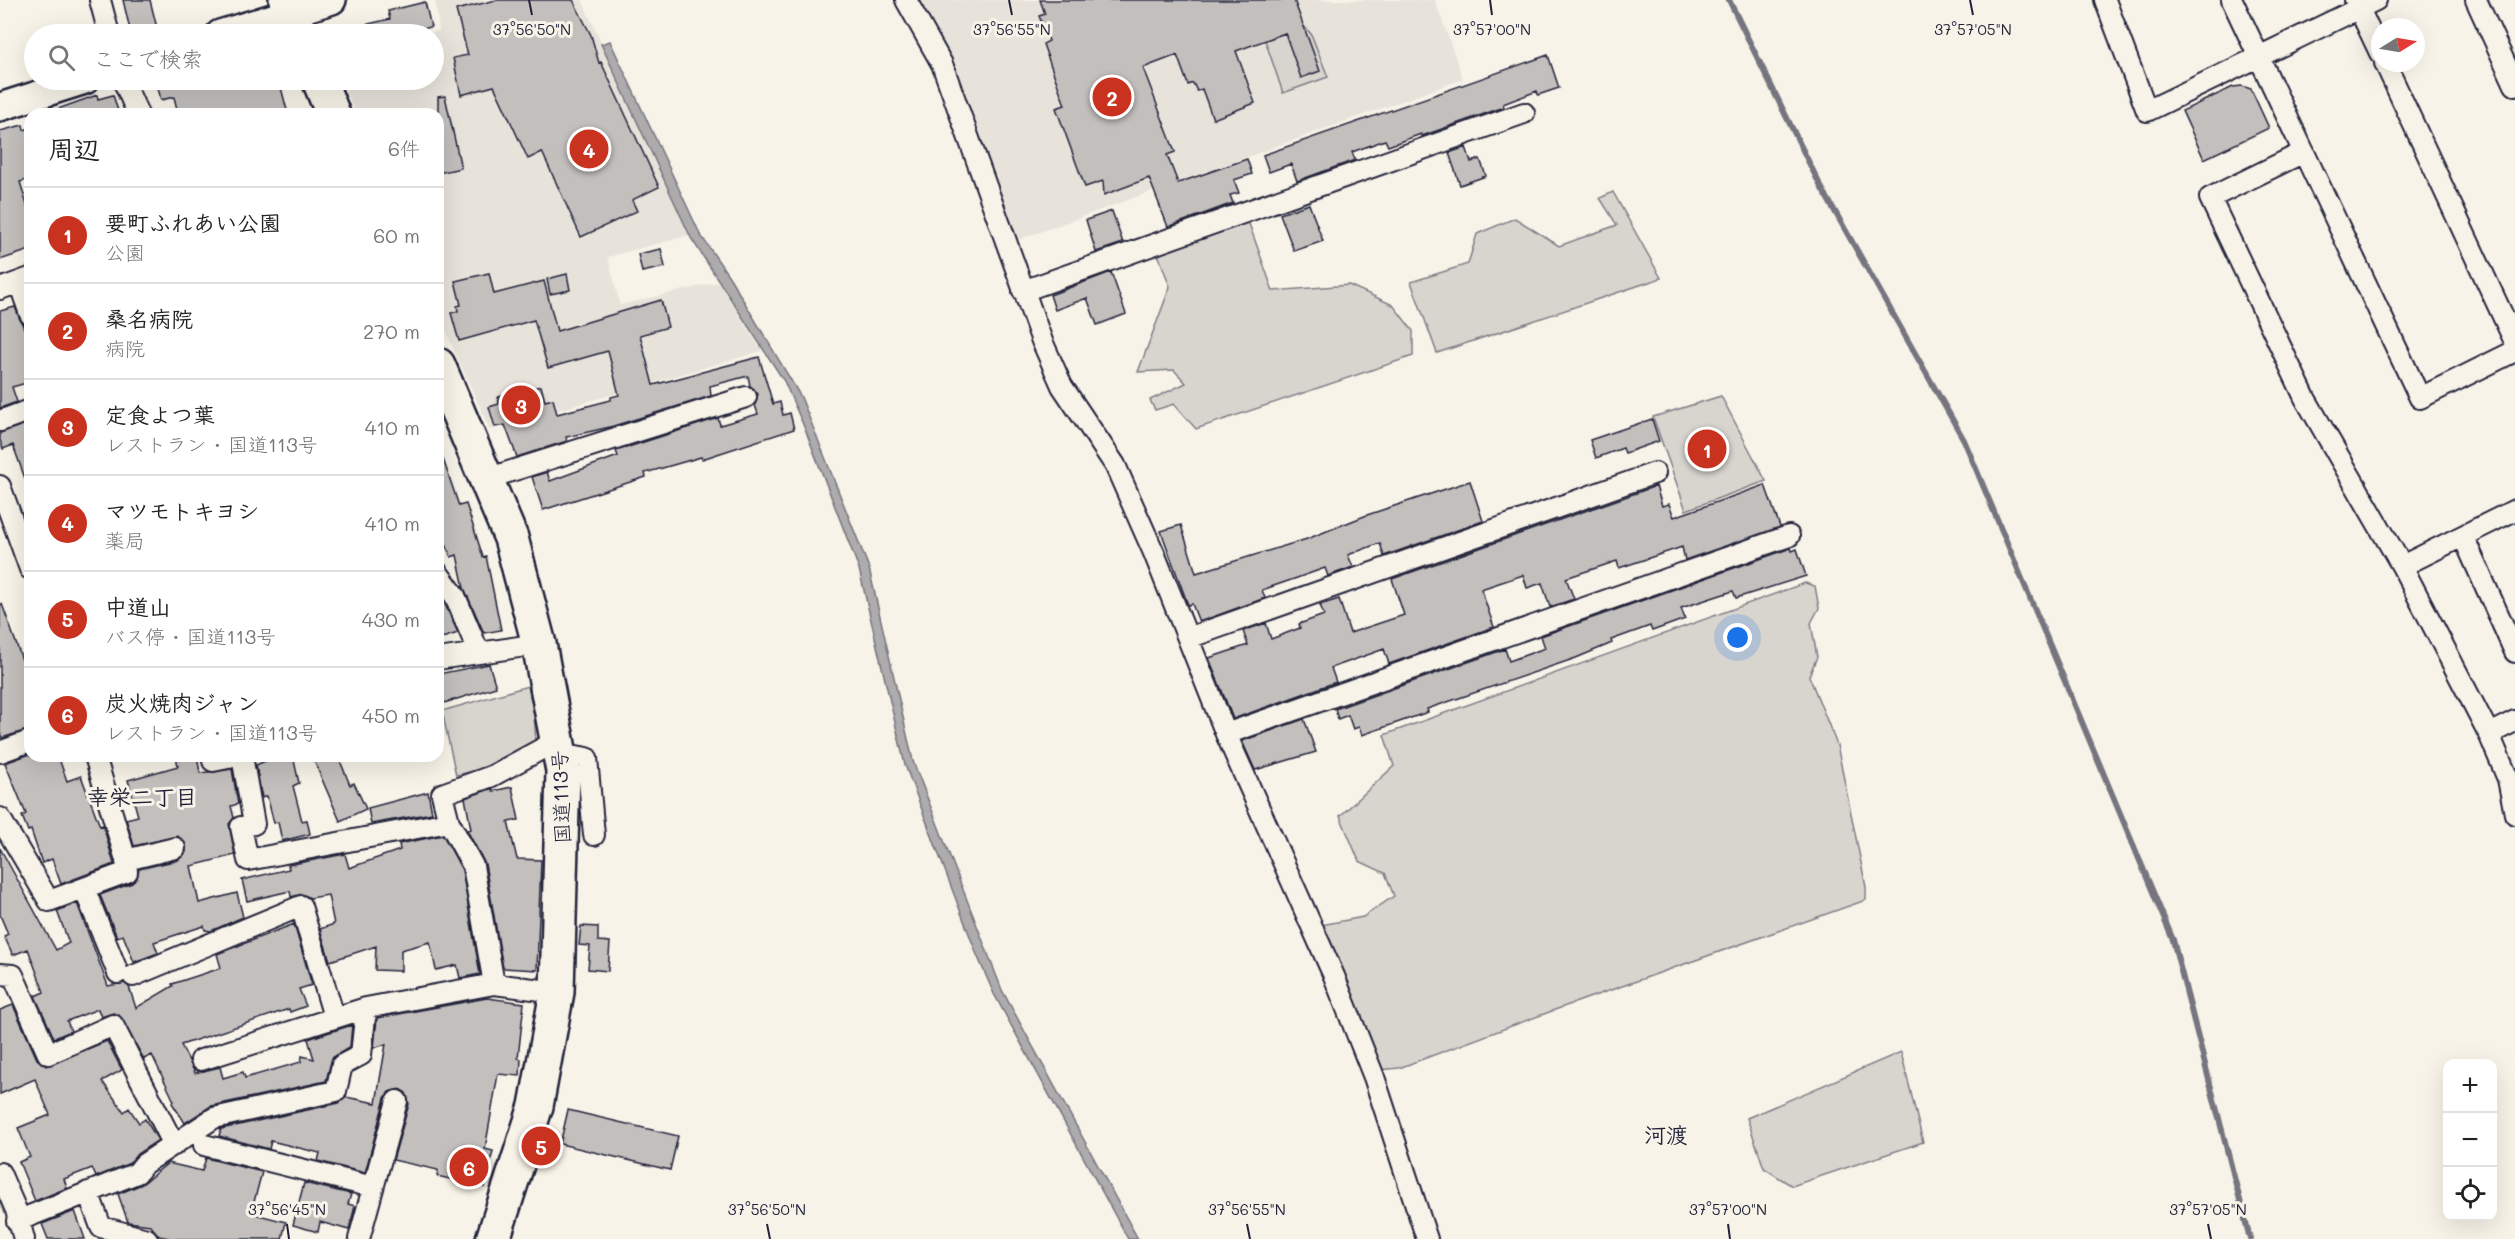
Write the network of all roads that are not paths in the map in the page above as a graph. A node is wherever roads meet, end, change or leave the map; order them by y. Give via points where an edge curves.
1 (100, 0) edge
2 (332, 0) edge
3 (906, 0) edge
4 (2105, 0) edge
5 (2232, 0) edge
6 (2476, 0) edge
7 (2364, 3) edge
8 (292, 15) edge
9 (106, 24) edge
10 (258, 24) edge
11 (2371, 25) edge
12 (2258, 56) junction
13 (2389, 72) edge
14 (2515, 85) edge
15 (54, 90) edge
16 (127, 90) edge
17 (323, 90) edge
18 (0, 107) edge
19 (135, 108) edge
20 (331, 108) edge
21 (1524, 113) dead end
22 (2304, 152) junction
23 (24, 280) edge
24 (0, 289) edge
25 (1023, 291) junction
26 (2515, 342) edge
27 (2515, 351) edge
28 (444, 379) edge
29 (746, 397) dead end
30 (24, 412) edge
31 (0, 421) edge
32 (1655, 473) dead end
33 (486, 479) junction
34 (0, 489) edge
35 (2515, 510) edge
36 (1789, 536) dead end
37 (2463, 536) junction
38 (24, 553) edge
39 (2402, 566) junction
40 (444, 581) edge
41 (1188, 638) junction
42 (540, 644) junction
43 (2515, 652) edge
44 (479, 653) junction
45 (444, 658) edge
46 (2515, 721) edge
47 (1226, 734) junction
48 (2489, 734) junction
49 (24, 743) edge
50 (559, 747) junction
51 (0, 752) edge
52 (97, 762) edge
53 (241, 762) edge
54 (2515, 814) edge
55 (0, 818) edge
56 (449, 822) junction
57 (594, 836) dead end
58 (175, 848) dead end
59 (126, 860) junction
60 (84, 888) junction
61 (0, 974) edge
62 (494, 984) junction
63 (557, 992) junction
64 (366, 1008) junction
65 (334, 1017) junction
66 (201, 1060) dead end
67 (397, 1101) dead end
68 (174, 1145) junction
69 (204, 1145) dead end
70 (0, 1173) edge
71 (372, 1187) junction
72 (88, 1192) junction
73 (14, 1222) edge
74 (147, 1239) edge
75 (359, 1239) edge
76 (493, 1239) edge
77 (1427, 1239) edge

1 - 9 street
2 - 8 street
3 - 25 street via 942,64
4 - 12 street via 2147,111
5 - 12 street
6 - 14 street
7 - 11 street
7 - 12 street
8 - 10 street
12 - 22 street
13 - 26 street
15 - 18 street
16 - 19 street
17 - 20 highway
21 - 25 street
22 - 27 street via 2420,398
22 - 39 street via 2210,198 2305,398
23 - 24 street
25 - 41 street via 1062,386 1114,465
28 - 33 highway, 国道113号
29 - 33 street
30 - 31 street
32 - 41 street
33 - 42 highway, 国道113号 via 511,538
34 - 38 street
35 - 37 street
36 - 47 street
37 - 39 street
37 - 43 street
39 - 48 street
40 - 44 street via 455,596
41 - 47 street
42 - 44 street
42 - 50 highway, 国道113号
44 - 45 street
46 - 48 street
47 - 77 street via 1338,986 1374,1077
48 - 54 street via 2508,780
49 - 51 street
50 - 56 street via 442,794
50 - 57 street via 586,758
50 - 63 highway, 国道113号 via 563,771
52 - 59 street
53 - 56 street via 254,824 241,827 248,860
55 - 60 street via 49,901
56 - 62 street via 473,866
58 - 59 street
59 - 60 street via 127,872
60 - 65 street via 126,974 301,906
61 - 68 street via 14,975 48,1054 113,1025
62 - 63 street
62 - 64 street
63 - 76 highway, 国道113号 via 536,1106
64 - 65 street
64 - 68 street via 361,1055 342,1065 336,1091 214,1118
65 - 66 street
67 - 71 street
68 - 72 street via 137,1173
69 - 71 street
70 - 73 street
71 - 75 street
72 - 73 street
72 - 74 street via 101,1227

